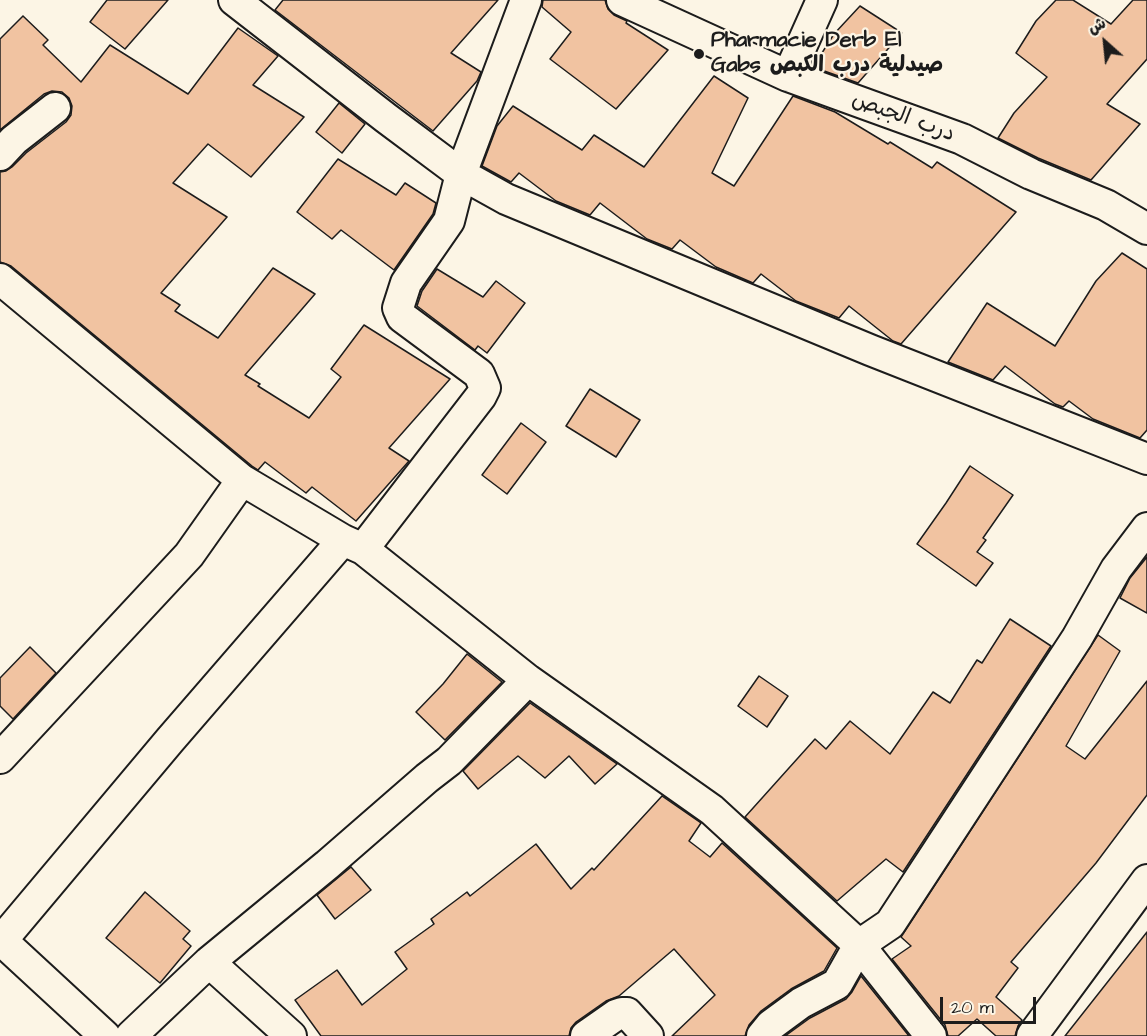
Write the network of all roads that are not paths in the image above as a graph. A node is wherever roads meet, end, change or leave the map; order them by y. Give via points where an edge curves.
1 (234, 0) edge
2 (526, 0) edge
3 (622, 0) edge
4 (822, 0) edge
5 (788, 76) junction
6 (55, 108) dead end
7 (0, 155) edge
8 (461, 174) junction
9 (1147, 229) edge
10 (0, 279) edge
11 (1147, 459) edge
12 (242, 480) junction
13 (1147, 528) edge
14 (353, 544) junction
15 (528, 680) junction
16 (0, 758) edge
17 (1147, 880) edge
18 (1, 940) edge
19 (859, 945) junction
20 (209, 962) junction
21 (105, 1036) edge
22 (131, 1036) edge
23 (291, 1036) edge
24 (586, 1036) edge
25 (648, 1036) edge
26 (762, 1036) edge
27 (931, 1036) edge
28 (1032, 1036) edge

1 - 8 street
2 - 8 street
3 - 5 street, درب الجبص
4 - 5 street
5 - 9 street, درب الجبص via 963,139 1031,174 1106,205
6 - 7 street
8 - 11 street via 506,199 870,350
8 - 14 street via 448,221 406,283 398,308 402,317 479,374 484,388
10 - 12 street
12 - 14 street
12 - 16 street via 189,555
13 - 19 street via 1116,569 1077,638 890,924
14 - 15 street
14 - 18 street via 170,740
15 - 19 street via 712,810
15 - 20 street via 449,761
17 - 28 street
18 - 21 street
19 - 26 street via 837,984 801,1002
19 - 27 street
20 - 22 street
20 - 23 street
24 - 25 street via 622,1013 627,1013

